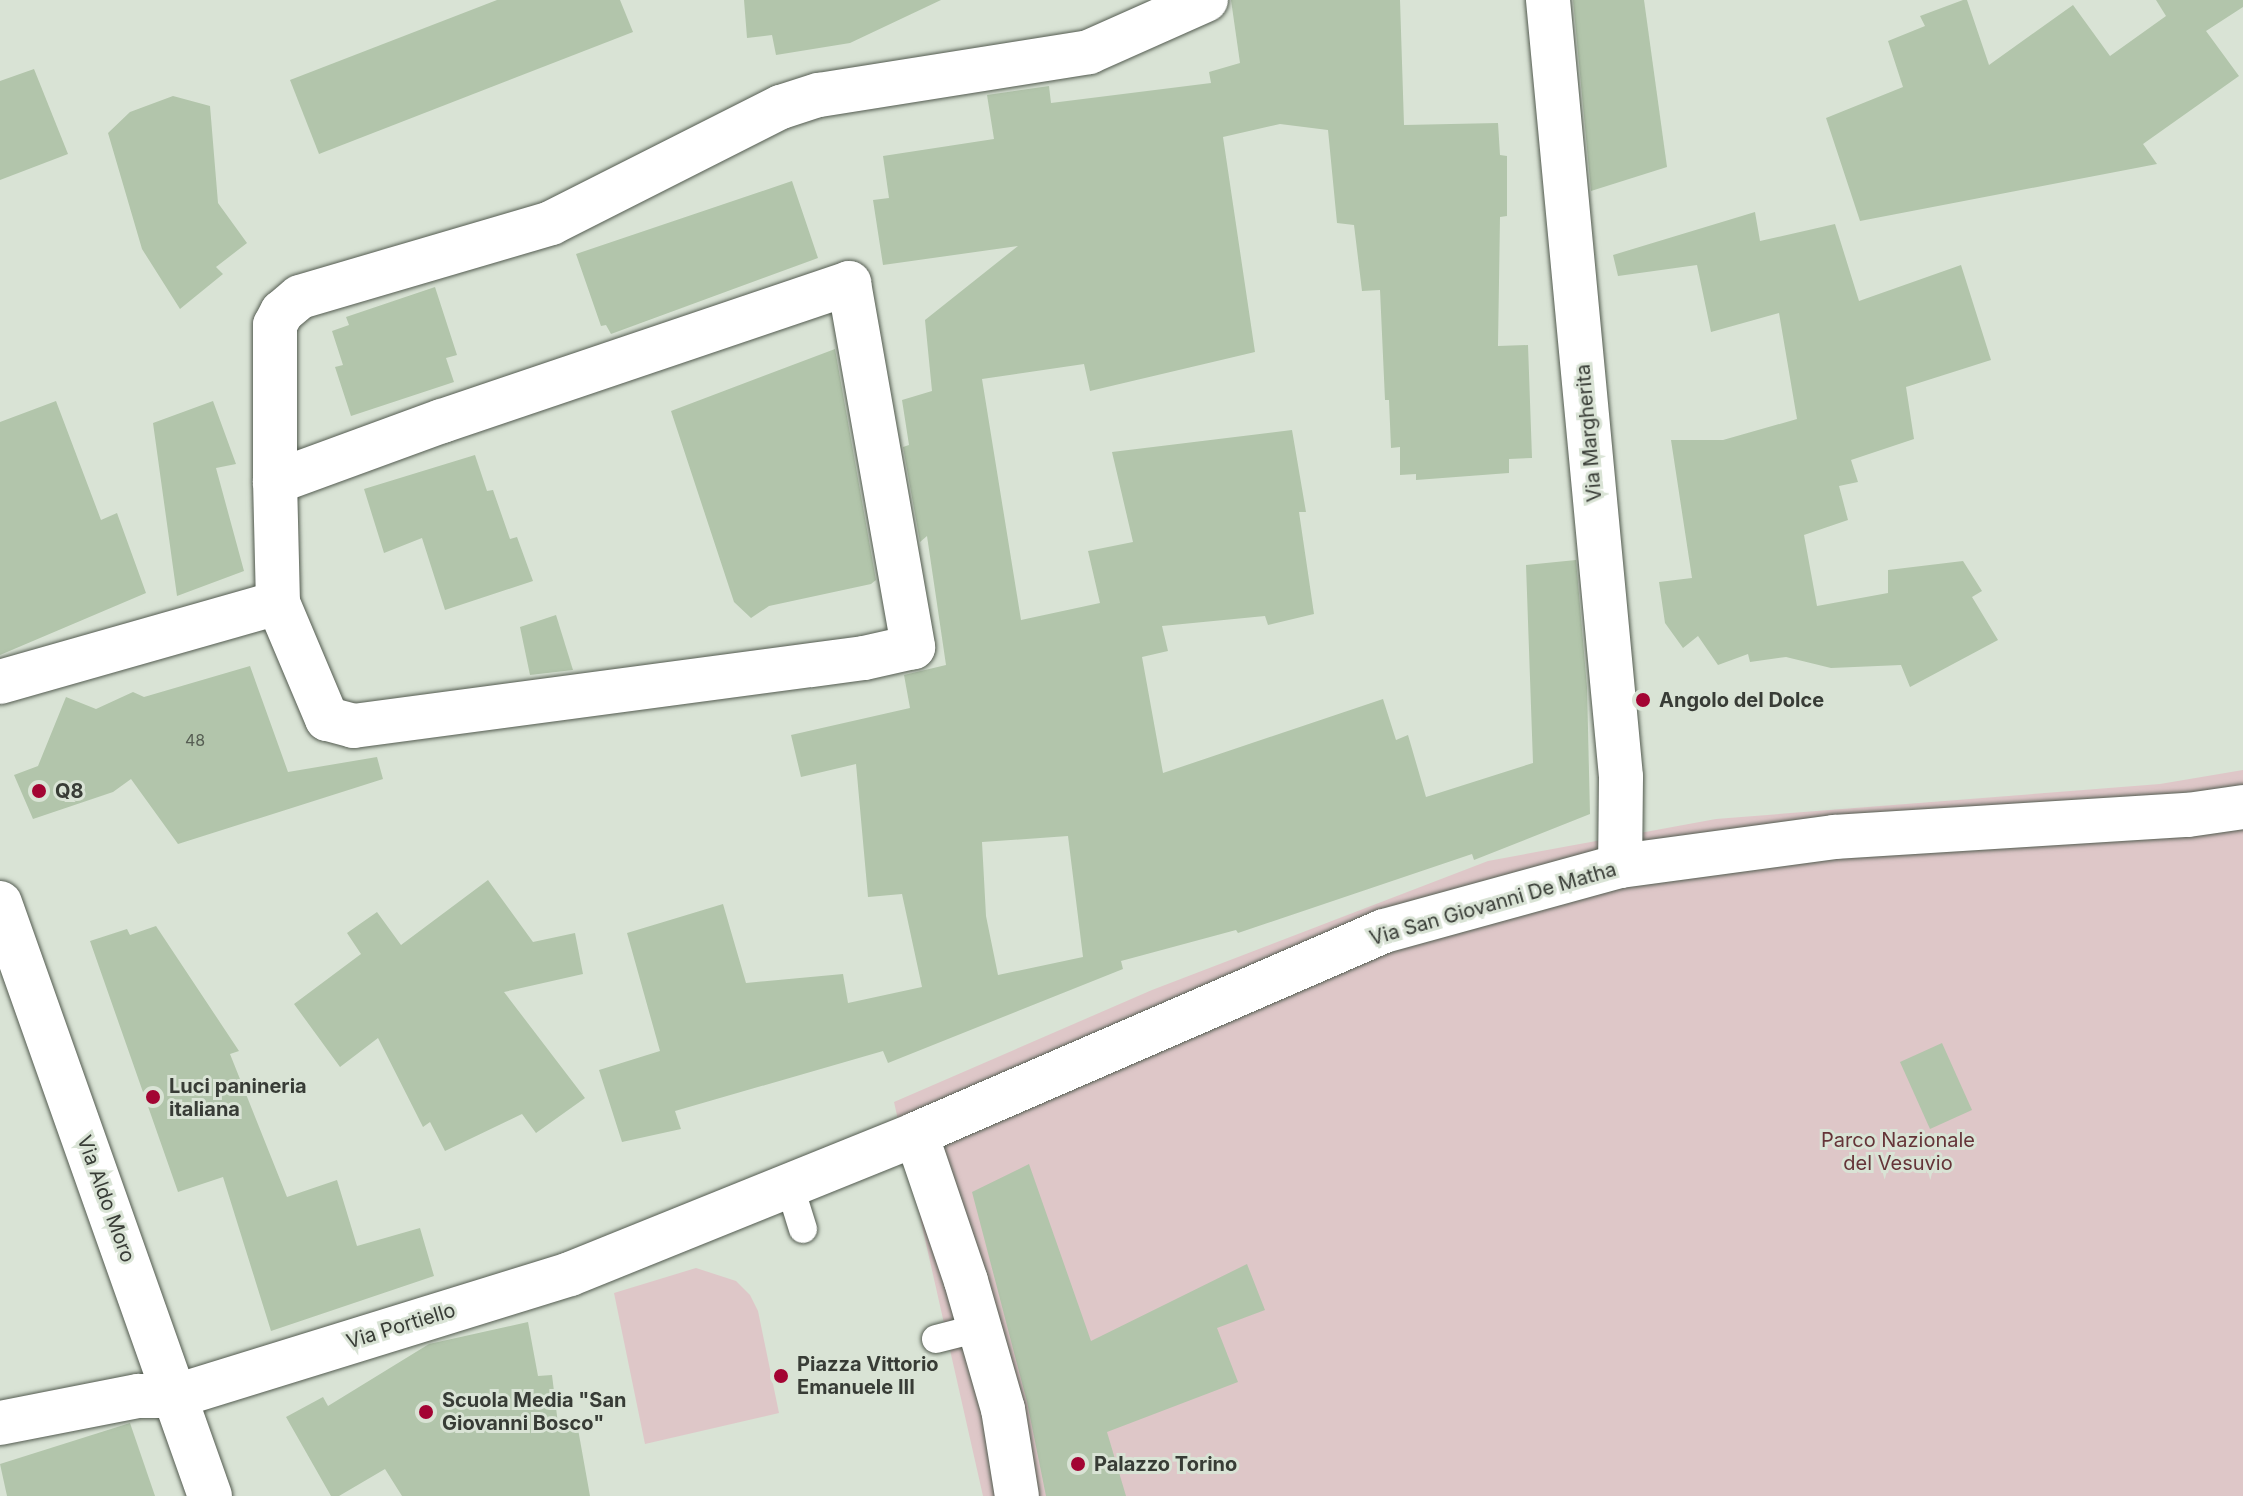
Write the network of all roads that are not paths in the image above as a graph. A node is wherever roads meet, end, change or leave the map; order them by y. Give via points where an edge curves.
1 (1206, 0) edge
2 (1548, 0) edge
3 (275, 482) junction
4 (278, 603) junction
5 (0, 682) edge
6 (2243, 807) edge
7 (1620, 866) junction
8 (0, 903) edge
9 (916, 1134) junction
10 (789, 1184) junction
11 (803, 1229) dead end
12 (979, 1328) junction
13 (936, 1339) dead end
14 (176, 1396) junction
15 (0, 1423) edge
16 (210, 1496) edge
17 (1017, 1496) edge

1 - 3 street via 1089,52 819,95 781,107 551,223 300,297 275,325
2 - 7 street, Via Margherita via 1621,777
3 - 4 street
3 - 4 street via 849,283 913,647 864,658 354,726 327,719
4 - 5 street
6 - 7 street, Via San Giovanni De Matha via 1834,837
7 - 9 street, Via San Giovanni De Matha via 1384,931
8 - 14 street, Via Aldo Moro
9 - 10 street, Via San Giovanni De Matha
9 - 12 street
10 - 11 lane
10 - 14 street, Via Portiello via 570,1274
12 - 13 lane
12 - 17 street via 1003,1409
14 - 15 street, Via Portiello via 138,1396
14 - 16 street, Via Aldo Moro

